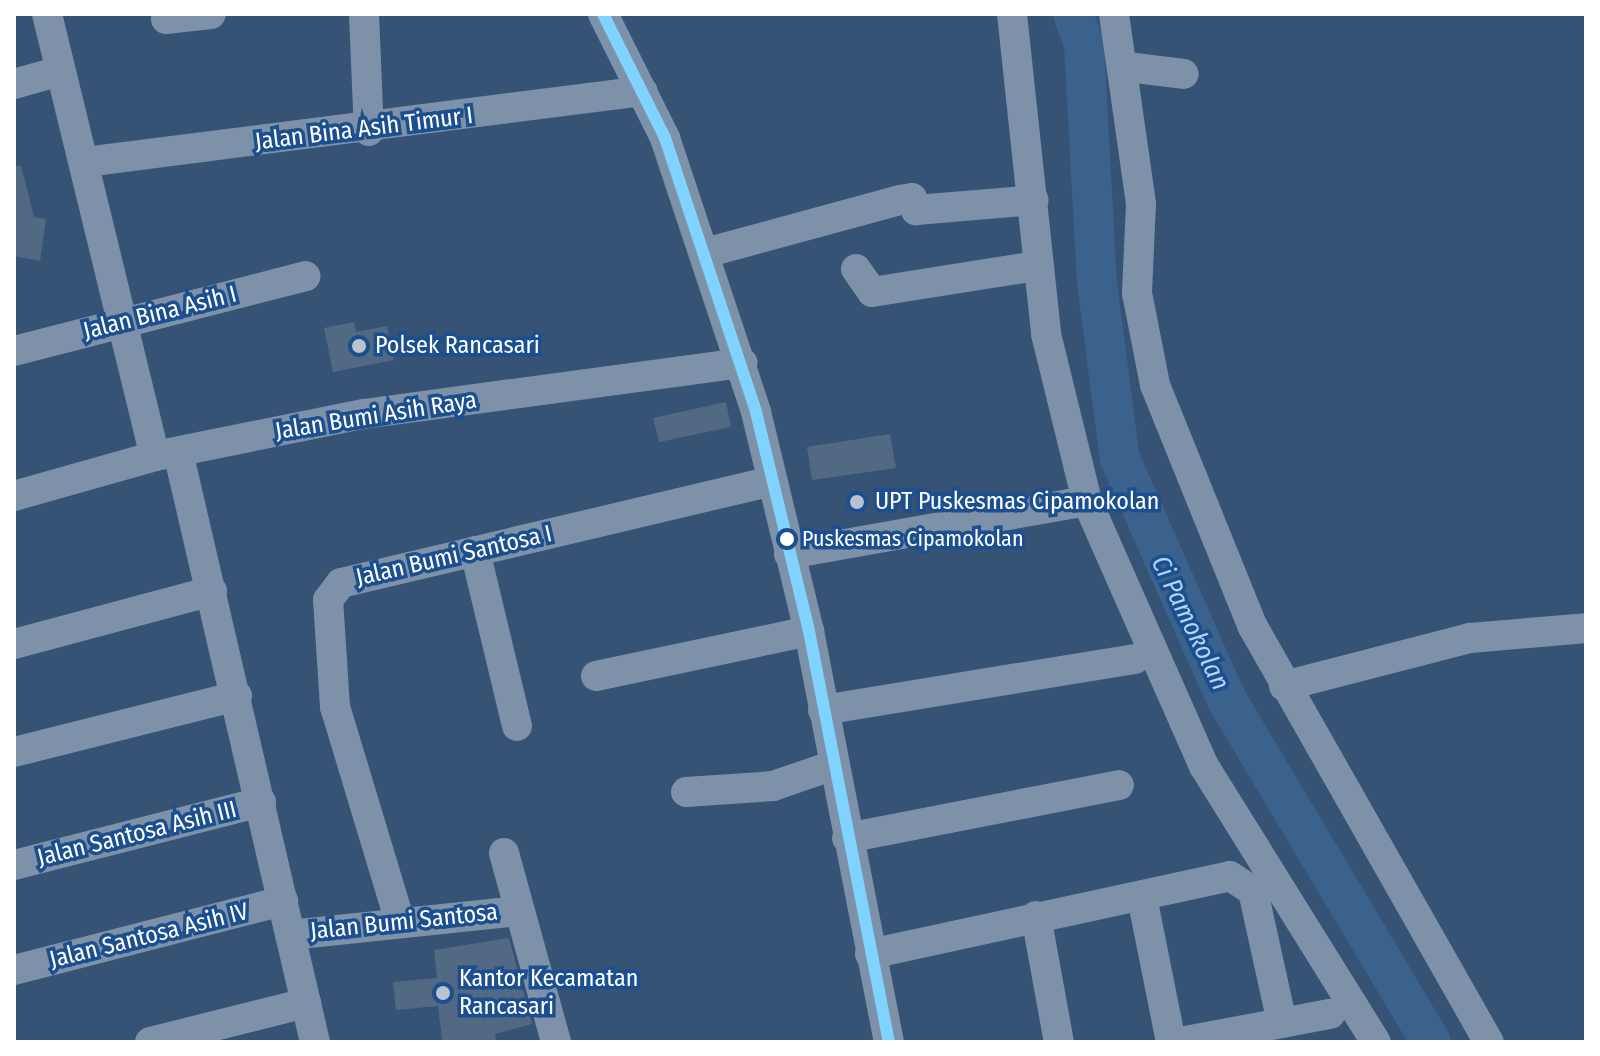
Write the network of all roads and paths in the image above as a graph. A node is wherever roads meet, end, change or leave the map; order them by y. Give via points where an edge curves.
1 (47, 14) edge
2 (211, 14) edge
3 (364, 14) edge
4 (603, 14) edge
5 (1012, 14) edge
6 (1114, 14) edge
7 (166, 19) dead end
8 (1127, 67) junction
9 (60, 71) junction
10 (1184, 74) dead end
11 (14, 84) edge
12 (643, 91) junction
13 (369, 131) junction
14 (85, 162) junction
15 (1034, 200) junction
16 (705, 253) junction
17 (1037, 266) junction
18 (856, 269) dead end
19 (306, 276) dead end
20 (126, 322) junction
21 (14, 351) edge
22 (743, 363) junction
23 (166, 454) junction
24 (771, 481) junction
25 (14, 496) edge
26 (1087, 501) junction
27 (475, 551) junction
28 (789, 554) junction
29 (212, 591) junction
30 (1586, 628) edge
31 (809, 631) junction
32 (14, 644) edge
33 (1135, 659) dead end
34 (596, 676) dead end
35 (1284, 686) junction
36 (237, 696) junction
37 (823, 710) junction
38 (517, 726) dead end
39 (14, 752) edge
40 (834, 765) junction
41 (1119, 785) dead end
42 (686, 792) dead end
43 (261, 802) junction
44 (847, 838) junction
45 (504, 853) dead end
46 (14, 865) edge
47 (1142, 897) junction
48 (283, 901) junction
49 (518, 911) junction
50 (1036, 916) junction
51 (400, 922) junction
52 (290, 935) junction
53 (870, 954) junction
54 (14, 970) edge
55 (306, 1003) junction
56 (1330, 1014) dead end
57 (1282, 1023) junction
58 (150, 1042) edge
59 (315, 1042) edge
60 (556, 1042) edge
61 (889, 1042) edge
62 (1059, 1042) edge
63 (1171, 1042) edge
64 (1180, 1042) edge
65 (1376, 1042) edge
66 (1489, 1042) edge

1 - 9 street
2 - 7 street
3 - 13 street
4 - 12 street
5 - 15 street
6 - 8 street
8 - 10 street
8 - 35 street via 1141,204 1143,340 1207,515
9 - 11 street
9 - 14 street
12 - 13 street, Jalan Bina Asih Timur I
12 - 16 street
13 - 14 street, Jalan Bina Asih Timur I
14 - 20 street
15 - 16 street via 916,210 912,198
15 - 17 street
16 - 22 street
17 - 18 street via 872,292
17 - 26 street
19 - 20 street, Jalan Bina Asih I
20 - 21 street, Jalan Bina Asih I
20 - 23 street
22 - 23 street, Jalan Bumi Asih Raya via 364,414
22 - 24 street
23 - 25 street, Jalan Bumi Asih Raya
23 - 29 street
24 - 27 street, Jalan Bumi Santosa I
24 - 28 street
26 - 28 street
26 - 65 street via 1204,766
27 - 38 street
27 - 51 street, Jalan Bumi Santosa I via 341,583 328,600 335,707
28 - 31 street
29 - 32 street
29 - 36 street
30 - 35 street via 1470,638
31 - 34 street
31 - 37 street
33 - 37 street
35 - 66 street
36 - 39 street
36 - 43 street
37 - 40 street
40 - 42 street via 773,786
40 - 44 street
41 - 44 street
43 - 46 street, Jalan Santosa Asih III
43 - 48 street
44 - 53 street
45 - 49 street
47 - 50 street
47 - 57 street via 1217,877 1248,884
47 - 63 street
48 - 52 street
48 - 54 street, Jalan Santosa Asih IV
49 - 51 street, Jalan Bumi Santosa
49 - 60 street
50 - 53 street
50 - 62 street
51 - 52 street, Jalan Bumi Santosa
52 - 55 street
53 - 61 street
55 - 58 street
55 - 59 street
56 - 57 street
57 - 64 street

